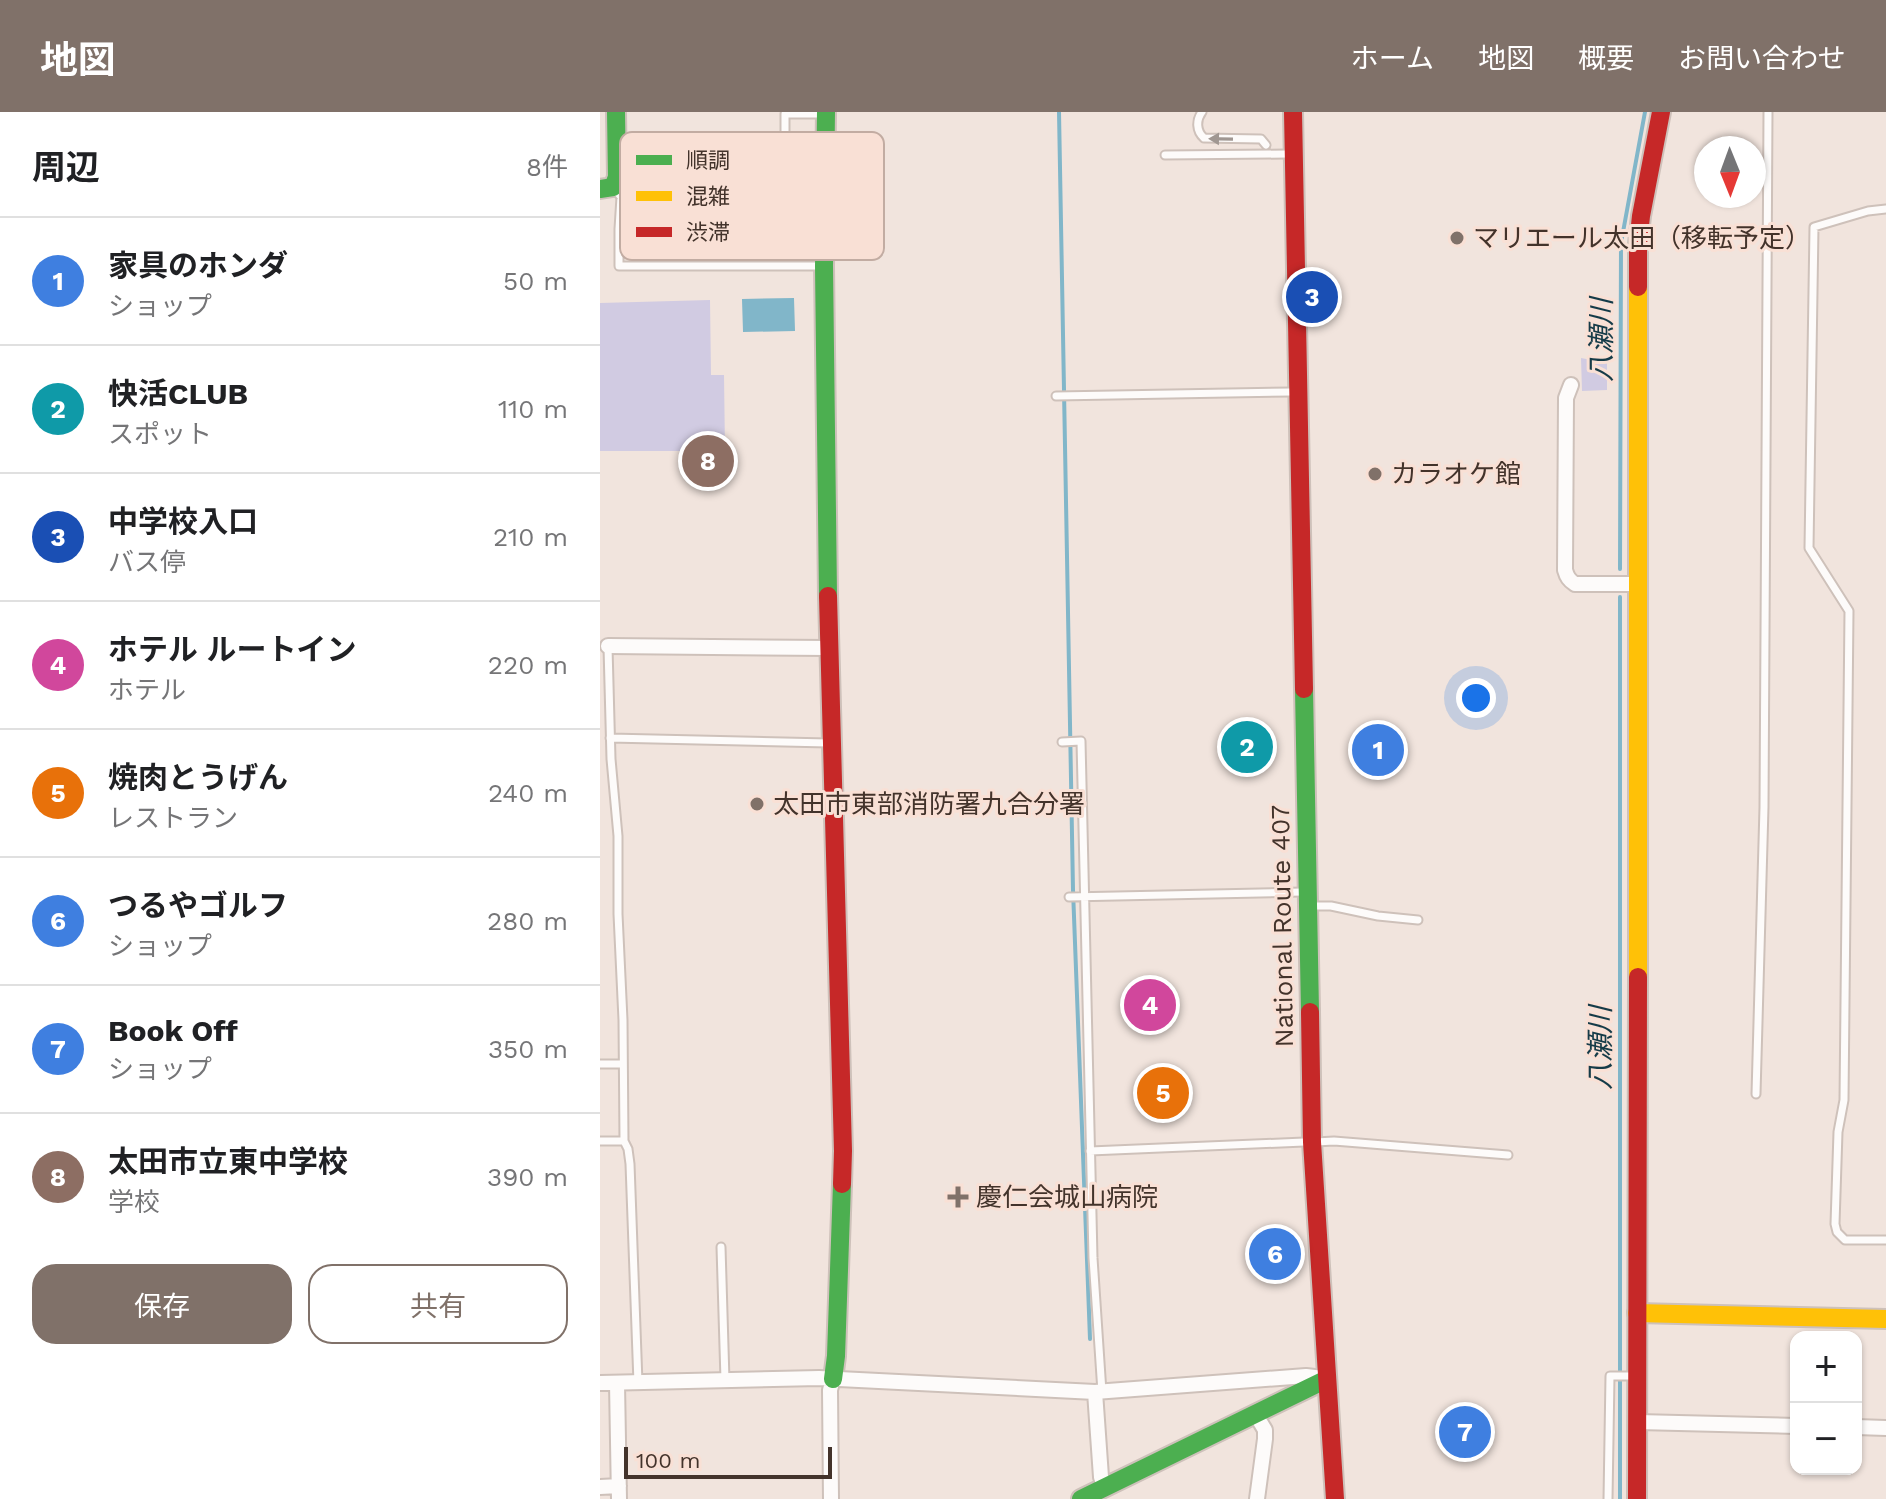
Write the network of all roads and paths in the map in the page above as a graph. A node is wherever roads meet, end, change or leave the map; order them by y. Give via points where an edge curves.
1 (616, 112) edge
2 (1202, 112) edge
3 (1293, 112) edge
4 (1661, 112) edge
5 (1768, 112) edge
6 (826, 113) edge
7 (785, 132) edge
8 (1266, 145) dead end
9 (1293, 154) junction
10 (1165, 155) dead end
11 (607, 188) edge
12 (1886, 209) edge
13 (620, 213) edge
14 (824, 260) edge
15 (824, 266) junction
16 (1571, 385) dead end
17 (1298, 392) junction
18 (1058, 396) dead end
19 (1638, 584) junction
20 (608, 646) joint
21 (828, 648) junction
22 (610, 738) junction
23 (1064, 742) dead end
24 (830, 744) junction
25 (1069, 897) dead end
26 (1082, 897) junction
27 (1308, 899) junction
28 (1418, 920) dead end
29 (600, 1064) edge
30 (623, 1064) junction
31 (1756, 1094) dead end
32 (600, 1141) edge
33 (624, 1141) junction
34 (1312, 1142) junction
35 (1090, 1151) junction
36 (1508, 1155) dead end
37 (1886, 1240) edge
38 (721, 1247) dead end
39 (1637, 1313) junction
40 (1886, 1319) edge
41 (1632, 1376) junction
42 (833, 1379) junction
43 (1260, 1379) junction
44 (1327, 1379) junction
45 (725, 1380) junction
46 (600, 1383) edge
47 (617, 1383) junction
48 (638, 1383) junction
49 (1098, 1392) junction
50 (1260, 1413) junction
51 (1638, 1422) junction
52 (1790, 1426) edge
53 (1862, 1427) edge
54 (1886, 1428) edge
55 (600, 1487) edge
56 (619, 1493) edge
57 (1091, 1495) edge
58 (831, 1499) edge
59 (1257, 1499) edge
60 (1335, 1499) edge
61 (1608, 1499) edge
62 (1637, 1499) edge

1 - 11 main road via 617,177
8 -> 2 lane via 1261,139 1204,138 1198,129
3 - 9 main road, National Route 407
4 - 19 main road via 1638,244
5 - 31 lane via 1764,792
6 - 7 lane via 785,114
9 - 10 lane
9 - 17 main road, National Route 407
12 - 37 lane via 1814,227 1809,548 1849,611 1844,1100 1835,1224 1845,1240
13 - 15 lane via 619,266
14 - 15 main road
15 - 21 main road
16 - 19 street via 1566,398 1567,577 1575,584
17 - 18 lane
17 - 27 main road, National Route 407
19 - 39 main road
20 - 21 street
20 - 22 lane
21 - 24 main road
22 - 24 lane
22 - 30 lane via 618,836
23 - 26 lane via 1081,741
24 - 42 main road via 843,1151
25 - 26 lane
26 - 27 lane
26 - 35 lane
27 - 28 lane
27 - 34 main road, National Route 407
29 - 30 lane
30 - 33 lane
32 - 33 lane
33 - 48 lane via 630,1164
34 - 35 lane
34 - 36 lane
34 - 44 main road, National Route 407
35 - 49 lane
38 - 45 lane
39 - 40 main road
39 - 41 main road
41 - 51 main road
41 - 61 lane via 1610,1376
42 - 45 street
42 - 49 street
42 - 58 street
43 - 44 street
43 - 49 street
43 - 50 street via 1267,1402
44 - 50 main road
44 - 60 main road, National Route 407
45 - 48 street
46 - 47 street
47 - 48 street
47 - 56 street
49 - 57 street via 1101,1477
50 - 57 main road
50 - 59 street via 1265,1439
51 - 52 street
51 - 62 main road
53 - 54 street
55 - 56 street

